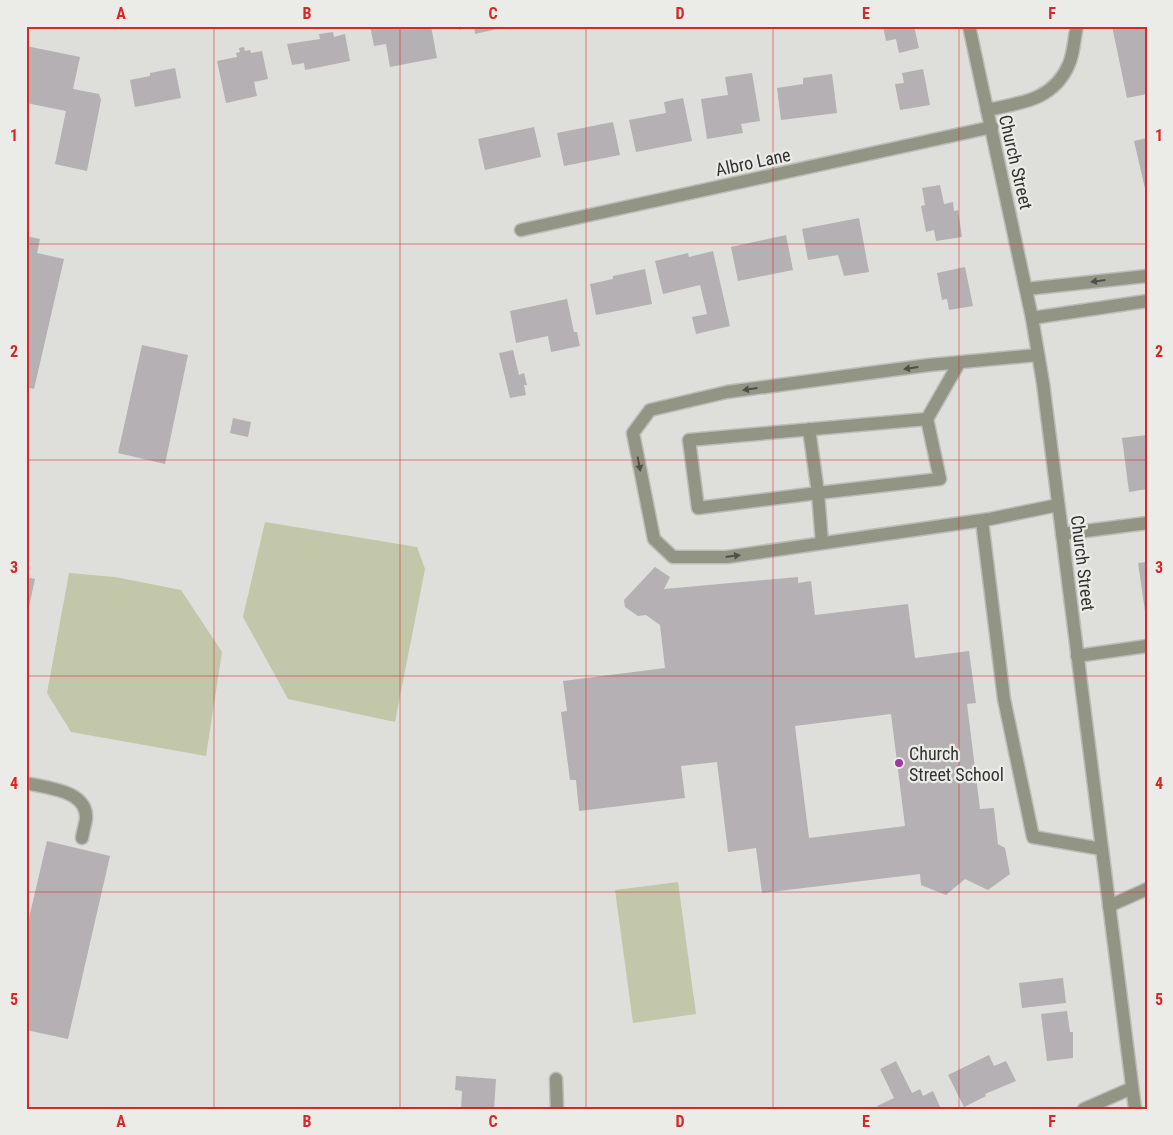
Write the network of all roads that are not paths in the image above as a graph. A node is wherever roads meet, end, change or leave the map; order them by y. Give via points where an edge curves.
1 (969, 26) edge
2 (1077, 26) edge
3 (987, 110) junction
4 (992, 127) junction
5 (521, 230) dead end
6 (1147, 276) edge
7 (1026, 289) junction
8 (1147, 301) edge
9 (1032, 318) junction
10 (1038, 355) junction
11 (959, 362) junction
12 (927, 419) junction
13 (809, 429) junction
14 (818, 492) junction
15 (1058, 505) junction
16 (982, 521) junction
17 (1147, 523) edge
18 (1062, 534) junction
19 (822, 543) junction
20 (1147, 646) edge
21 (1077, 656) junction
22 (26, 783) edge
23 (82, 838) dead end
24 (1102, 849) junction
25 (1147, 889) edge
26 (1109, 906) junction
27 (556, 1079) dead end
28 (1132, 1088) junction
29 (557, 1109) edge
30 (1084, 1109) edge
31 (1135, 1109) edge

1 - 3 street, Church Street
2 - 3 street via 1070,62 1060,83 1030,102
3 - 4 street, Church Street
4 - 5 street, Albro Lane
4 - 7 street, Church Street
6 -> 7 street
7 - 9 street, Church Street
8 - 9 street
9 - 10 street, Church Street
10 - 11 street
10 - 15 street, Church Street
11 - 12 street
11 -> 19 street via 727,392 650,410 633,433 654,539 673,557 728,556
12 - 13 street
12 - 14 street via 940,479
13 - 14 street
13 - 14 street via 689,440 698,508
14 - 19 street
15 - 16 street
15 - 18 street, Church Street
16 - 19 street
16 - 24 street via 1004,699 1033,837
17 - 18 street
18 - 21 street, Church Street
20 - 21 street
21 - 24 street, Church Street
22 - 23 street via 68,793 80,802 86,817
24 - 26 street, Church Street
25 - 26 street
26 - 28 street, Church Street
27 - 29 street
28 - 30 street
28 - 31 street, Church Street

